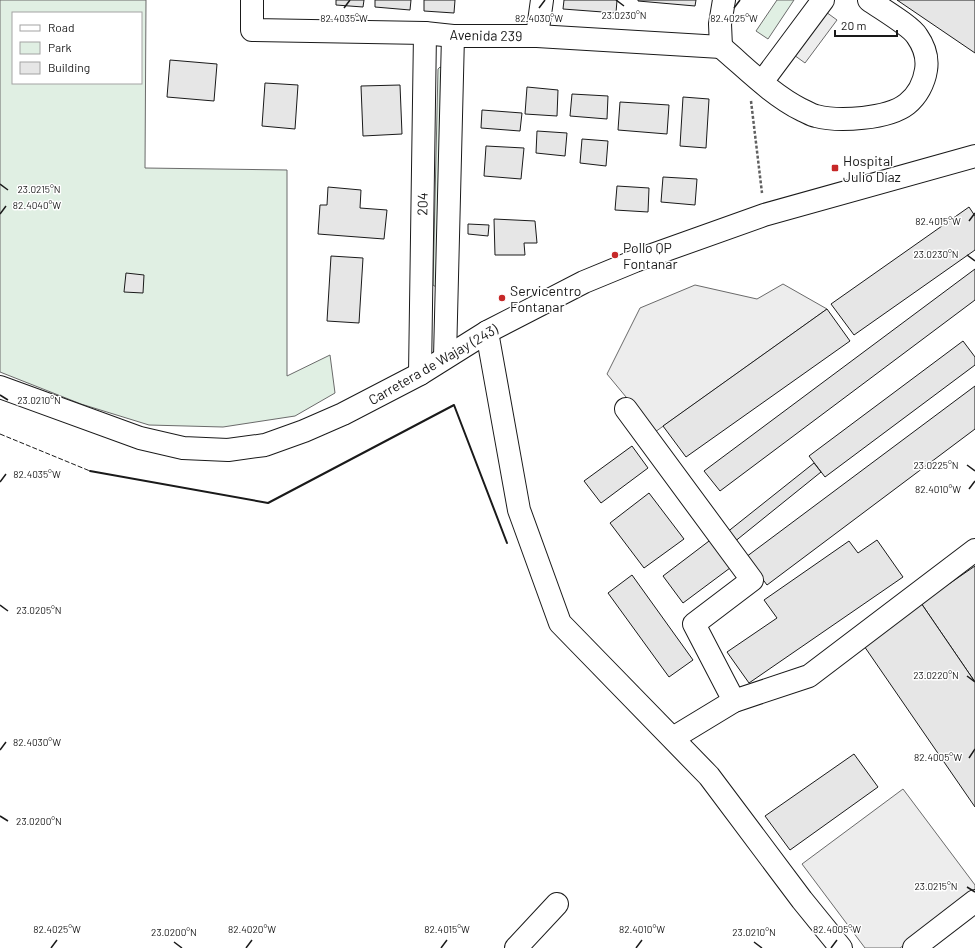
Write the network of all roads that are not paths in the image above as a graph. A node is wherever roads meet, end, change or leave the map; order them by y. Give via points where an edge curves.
1 (252, 0) edge
2 (542, 0) edge
3 (724, 0) edge
4 (823, 0) edge
5 (869, 0) edge
6 (425, 33) junction
7 (452, 36) junction
8 (537, 36) junction
9 (721, 47) junction
10 (757, 78) junction
11 (975, 156) edge
12 (487, 332) junction
13 (445, 357) junction
14 (420, 374) junction
15 (0, 387) edge
16 (626, 409) dead end
17 (975, 550) edge
18 (734, 701) junction
19 (673, 738) junction
20 (975, 902) edge
21 (557, 904) dead end
22 (516, 948) edge
23 (841, 948) edge
24 (914, 948) edge

1 - 6 street, Avenida 239 via 252,30
2 - 8 street
3 - 9 street via 720,24
4 - 10 street
5 - 10 street via 917,35 924,49 927,63 925,78 918,93 907,104 892,112 864,118 834,120 815,116 795,106
6 - 7 street, Avenida 239
6 - 14 street, 204
7 - 8 street, Avenida 239
7 - 13 street, 204
8 - 9 street, Avenida 239
9 - 10 street
11 - 12 street, Carretera de Wajay (243) via 764,215 635,261 584,282
12 - 13 street, Carretera de Wajay (243)
12 - 19 street via 519,510 560,623
13 - 14 street, Carretera de Wajay (243)
14 - 15 street, Carretera de Wajay (243) via 304,432 265,444 228,450 183,448 140,438
16 - 18 street via 752,580 694,624
17 - 18 street via 809,676
18 - 19 street
19 - 23 street via 709,776
20 - 24 street
21 - 22 street

